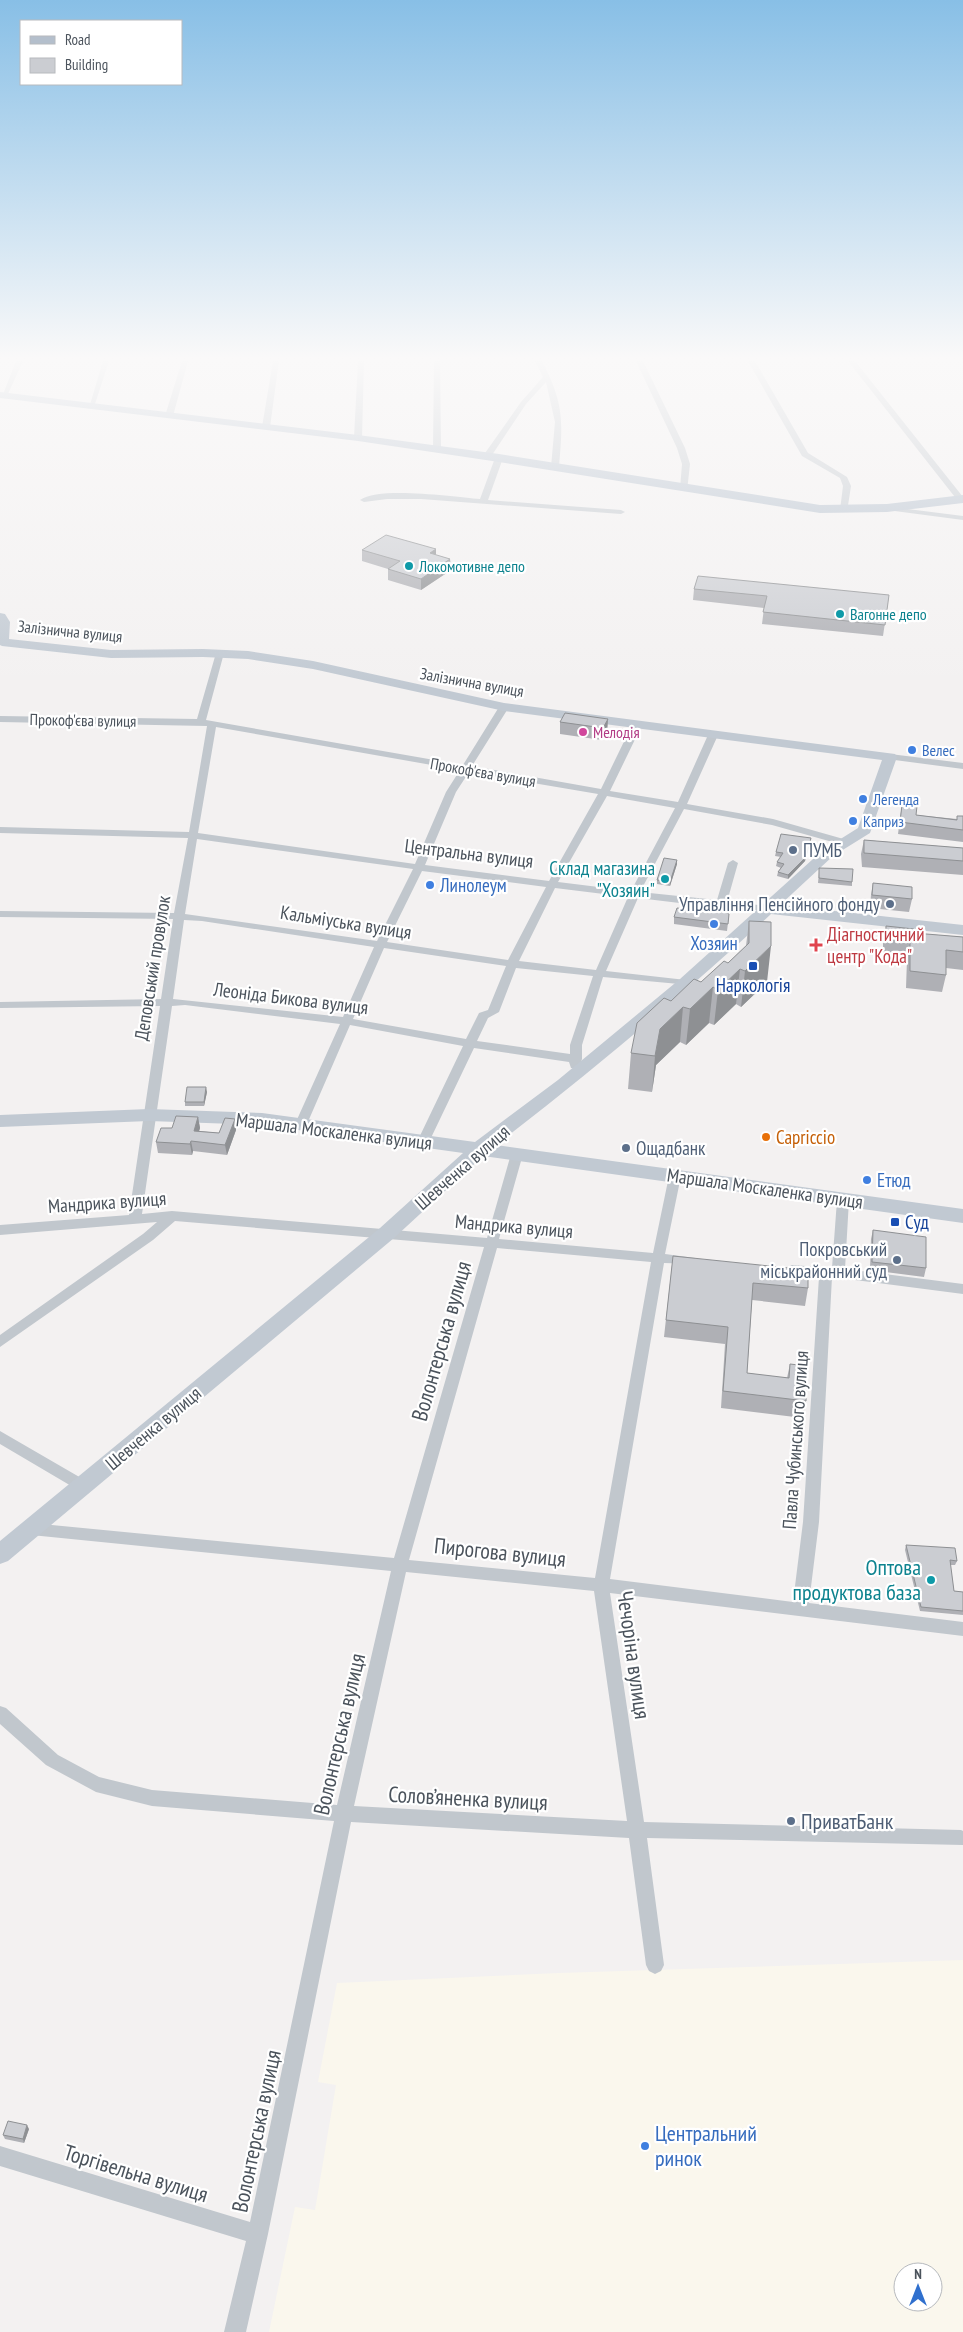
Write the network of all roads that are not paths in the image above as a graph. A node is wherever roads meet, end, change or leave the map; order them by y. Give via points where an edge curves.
1 (490, 470) edge
2 (572, 470) edge
3 (686, 470) edge
4 (831, 470) edge
5 (938, 470) edge
6 (684, 489) junction
7 (962, 499) edge
8 (364, 500) dead end
9 (483, 502) junction
10 (887, 508) junction
11 (844, 510) junction
12 (621, 512) dead end
13 (963, 518) edge
14 (0, 617) edge
15 (1, 645) edge
16 (220, 653) junction
17 (504, 707) junction
18 (0, 719) edge
19 (201, 722) junction
20 (212, 725) junction
21 (638, 725) junction
22 (713, 735) junction
23 (890, 757) junction
24 (963, 766) edge
25 (467, 770) junction
26 (604, 793) junction
27 (681, 806) junction
28 (0, 830) edge
29 (191, 836) junction
30 (843, 842) junction
31 (869, 844) edge
32 (733, 863) dead end
33 (419, 867) junction
34 (552, 884) junction
35 (634, 894) junction
36 (721, 905) junction
37 (769, 909) junction
38 (0, 914) edge
39 (179, 916) junction
40 (963, 930) edge
41 (380, 946) junction
42 (512, 964) junction
43 (600, 973) junction
44 (686, 983) junction
45 (165, 1001) junction
46 (0, 1004) edge
47 (346, 1021) junction
48 (471, 1044) junction
49 (576, 1059) junction
50 (572, 1078) junction
51 (149, 1115) junction
52 (0, 1120) edge
53 (301, 1124) junction
54 (423, 1142) junction
55 (479, 1148) junction
56 (516, 1154) junction
57 (675, 1176) junction
58 (843, 1200) junction
59 (172, 1216) junction
60 (963, 1216) edge
61 (135, 1218) junction
62 (0, 1230) edge
63 (387, 1232) junction
64 (493, 1242) junction
65 (658, 1258) junction
66 (708, 1262) edge
67 (777, 1269) edge
68 (832, 1273) junction
69 (963, 1289) edge
70 (0, 1342) edge
71 (0, 1438) edge
72 (82, 1486) junction
73 (31, 1529) junction
74 (0, 1554) edge
75 (400, 1565) junction
76 (601, 1585) junction
77 (800, 1609) junction
78 (963, 1630) edge
79 (0, 1713) edge
80 (344, 1814) junction
81 (637, 1830) junction
82 (961, 1838) dead end
83 (655, 1965) dead end
84 (0, 2156) edge
85 (258, 2234) junction
86 (235, 2332) edge

1 - 9 street
2 - 6 main road
3 - 6 street
4 - 11 street via 846,481
5 - 7 street
6 - 11 main road
7 - 10 main road
8 - 9 street via 390,496
9 - 12 street
10 - 11 main road
10 - 13 street
14 - 15 street, Залізнична вулиця via 4,622
15 - 16 street, Залізнична вулиця via 117,654
16 - 17 street, Залізнична вулиця via 346,672
16 - 19 street
17 - 21 street, Залізнична вулиця
17 - 25 street
18 - 19 street, Прокоф'єва вулиця
19 - 20 street, Прокоф'єва вулиця
20 - 25 street, Прокоф'єва вулиця
20 - 29 street, Деповський провулок
21 - 22 street, Залізнична вулиця
21 - 26 street
22 - 23 street, Залізнична вулиця
22 - 27 street
23 - 24 street, Залізнична вулиця
23 - 30 street, Шевченка вулиця via 869,823 865,830
25 - 26 street, Прокоф'єва вулиця
25 - 33 street via 452,792
26 - 27 street, Прокоф'єва вулиця
26 - 34 street
27 - 30 street, Прокоф'єва вулиця via 773,822
27 - 35 street
28 - 29 street, Центральна вулиця
29 - 33 street, Центральна вулиця
29 - 39 street, Деповський провулок
30 - 31 street, Прокоф'єва вулиця
30 - 37 street, Шевченка вулиця
32 - 36 street
33 - 34 street, Центральна вулиця
33 - 41 street
34 - 35 street, Центральна вулиця
34 - 42 street
35 - 36 street, Центральна вулиця
35 - 43 street
36 - 37 street, Центральна вулиця
37 - 40 street, Центральна вулиця
37 - 44 street, Шевченка вулиця
38 - 39 street, Кальміуська вулиця
39 - 41 street, Кальміуська вулиця
39 - 45 street, Деповський провулок
41 - 42 street, Кальміуська вулиця
41 - 47 street
42 - 43 street, Кальміуська вулиця
42 - 48 street via 493,1012 483,1016
43 - 44 street, Кальміуська вулиця
43 - 49 street via 576,1045
44 - 50 street, Шевченка вулиця
45 - 46 street, Леоніда Бикова вулиця
45 - 47 street, Леоніда Бикова вулиця
45 - 51 street, Деповський провулок
47 - 48 street, Леоніда Бикова вулиця
47 - 53 street
48 - 49 street, Леоніда Бикова вулиця
48 - 54 street
49 - 50 street
50 - 55 street, Шевченка вулиця
51 - 52 street, Маршала Москаленка вулиця
51 - 53 street, Маршала Москаленка вулиця
51 - 61 street, Деповський провулок
53 - 54 street, Маршала Москаленка вулиця
54 - 55 street, Маршала Москаленка вулиця
55 - 56 street, Маршала Москаленка вулиця
55 - 63 street, Шевченка вулиця
56 - 57 street, Маршала Москаленка вулиця
56 - 64 street, Волонтерська вулиця
57 - 58 street, Маршала Москаленка вулиця
57 - 65 street, Чечоріна вулиця
58 - 60 street, Маршала Москаленка вулиця
58 - 68 street, Павла Чубинського вулиця
59 - 61 street, Мандрика вулиця
59 - 63 street, Мандрика вулиця
59 - 70 street via 148,1237
61 - 62 street, Мандрика вулиця
63 - 64 street, Мандрика вулиця
63 - 72 street, Шевченка вулиця
64 - 65 street, Мандрика вулиця
64 - 75 street, Волонтерська вулиця
65 - 66 street, Мандрика вулиця
65 - 76 street, Чечоріна вулиця
67 - 68 street
68 - 69 street
68 - 77 street, Павла Чубинського вулиця
71 - 72 street
72 - 73 street, Шевченка вулиця
73 - 74 street, Шевченка вулиця
73 - 75 street, Пирогова вулиця
75 - 76 street, Пирогова вулиця
75 - 80 street, Волонтерська вулиця
76 - 77 street, Пирогова вулиця
76 - 81 street, Чечоріна вулиця
77 - 78 street, Пирогова вулиця
79 - 80 street, Солов’яненка вулиця via 52,1760 96,1784 152,1798
80 - 81 street, Солов’яненка вулиця
80 - 85 street, Волонтерська вулиця
81 - 82 street, Солов’яненка вулиця
81 - 83 street, Чечоріна вулиця
84 - 85 street, Торгівельна вулиця
85 - 86 street, Волонтерська вулиця

